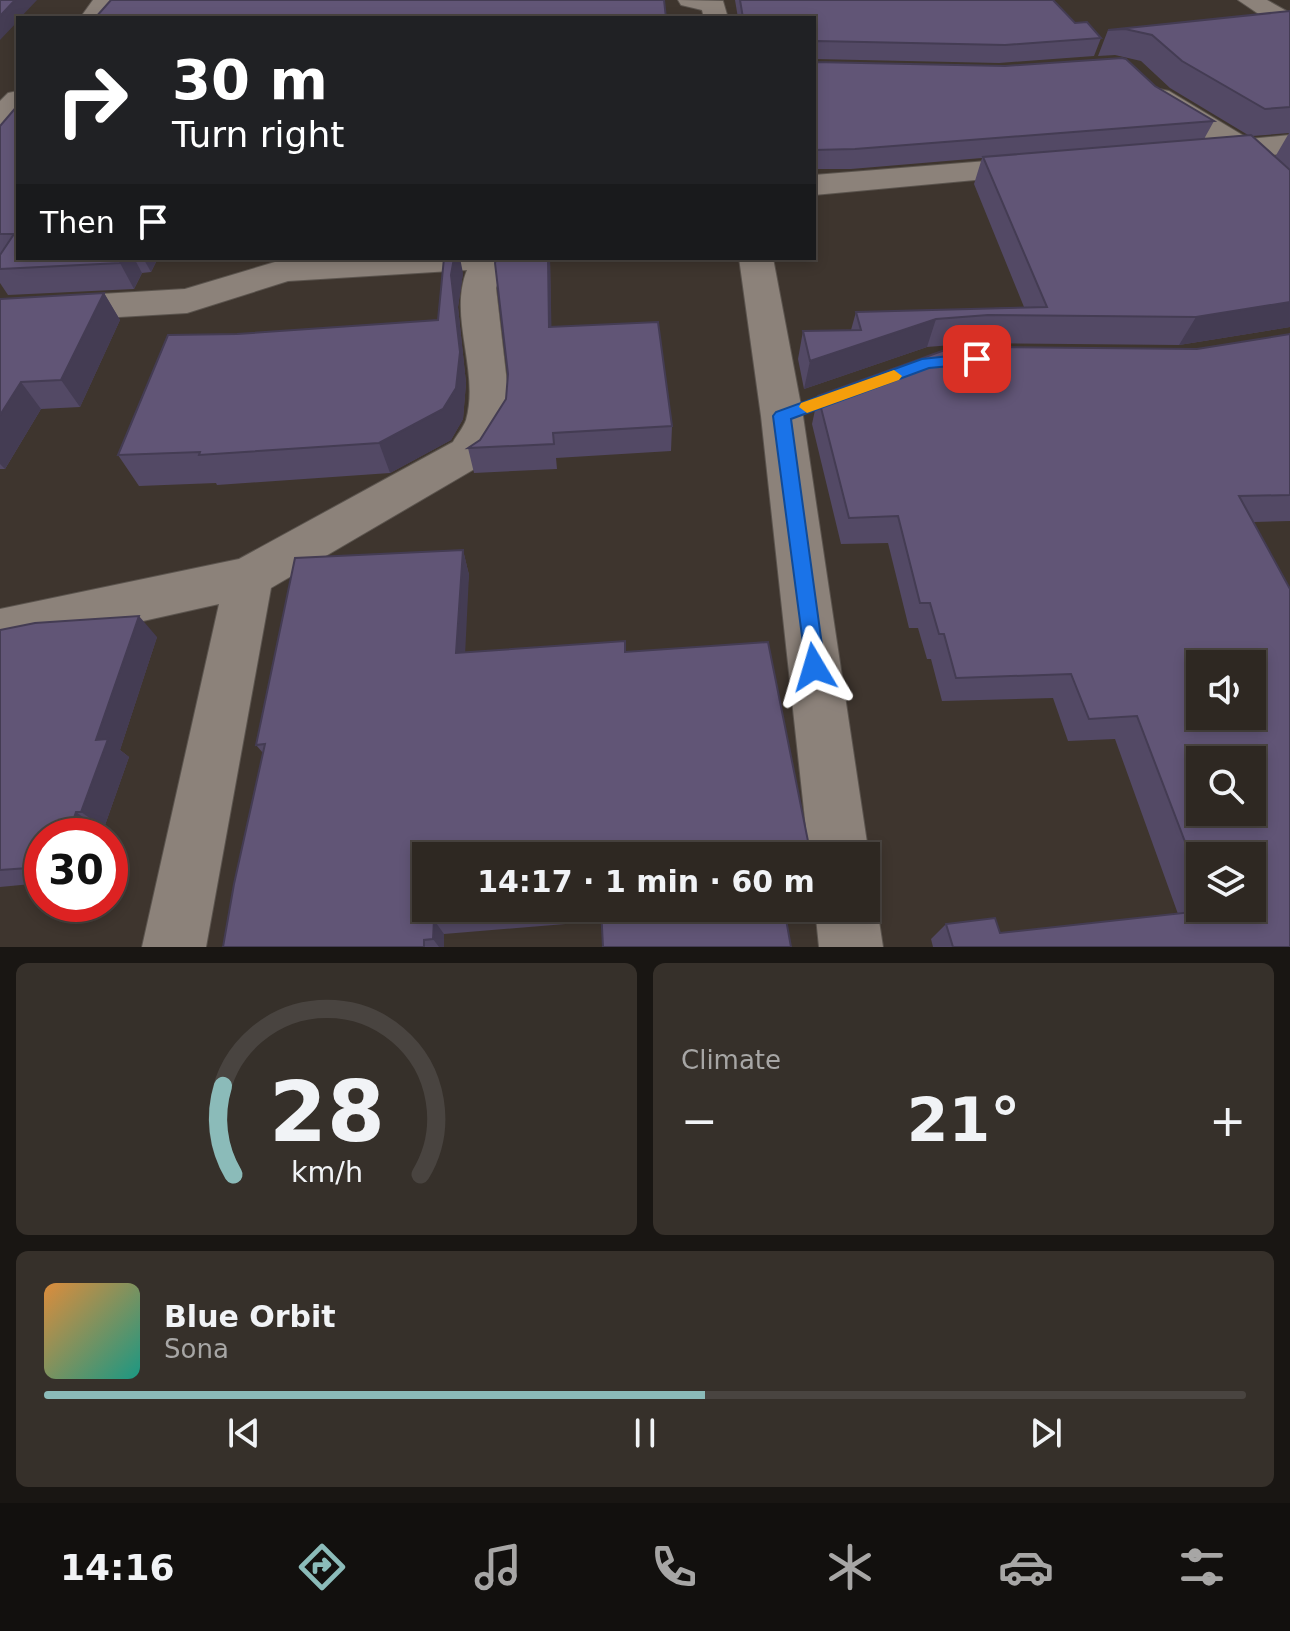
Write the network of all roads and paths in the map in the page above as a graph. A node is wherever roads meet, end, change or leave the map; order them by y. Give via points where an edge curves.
1 (690, 0) edge
2 (1250, 0) edge
3 (716, 16) edge
4 (1290, 24) edge
5 (1139, 78) edge
6 (16, 101) edge
7 (0, 117) edge
8 (1290, 144) edge
9 (1244, 149) junction
10 (1196, 153) edge
11 (1069, 164) edge
12 (1277, 181) edge
13 (816, 185) edge
14 (455, 260) edge
15 (488, 260) edge
16 (757, 260) edge
17 (0, 312) edge
18 (249, 577) junction
19 (0, 631) edge
20 (838, 842) edge
21 (848, 922) edge
22 (174, 947) edge
23 (851, 947) edge

1 - 3 street via 714,6
2 - 4 street
5 - 9 street via 1158,96
6 - 7 street
8 - 9 street
9 - 10 street
9 - 12 street
11 - 13 street
14 - 17 street via 285,270 187,301
15 - 18 street via 478,288 489,400 486,424 468,453
16 - 20 street via 796,411
18 - 19 street
18 - 22 street
21 - 23 street

